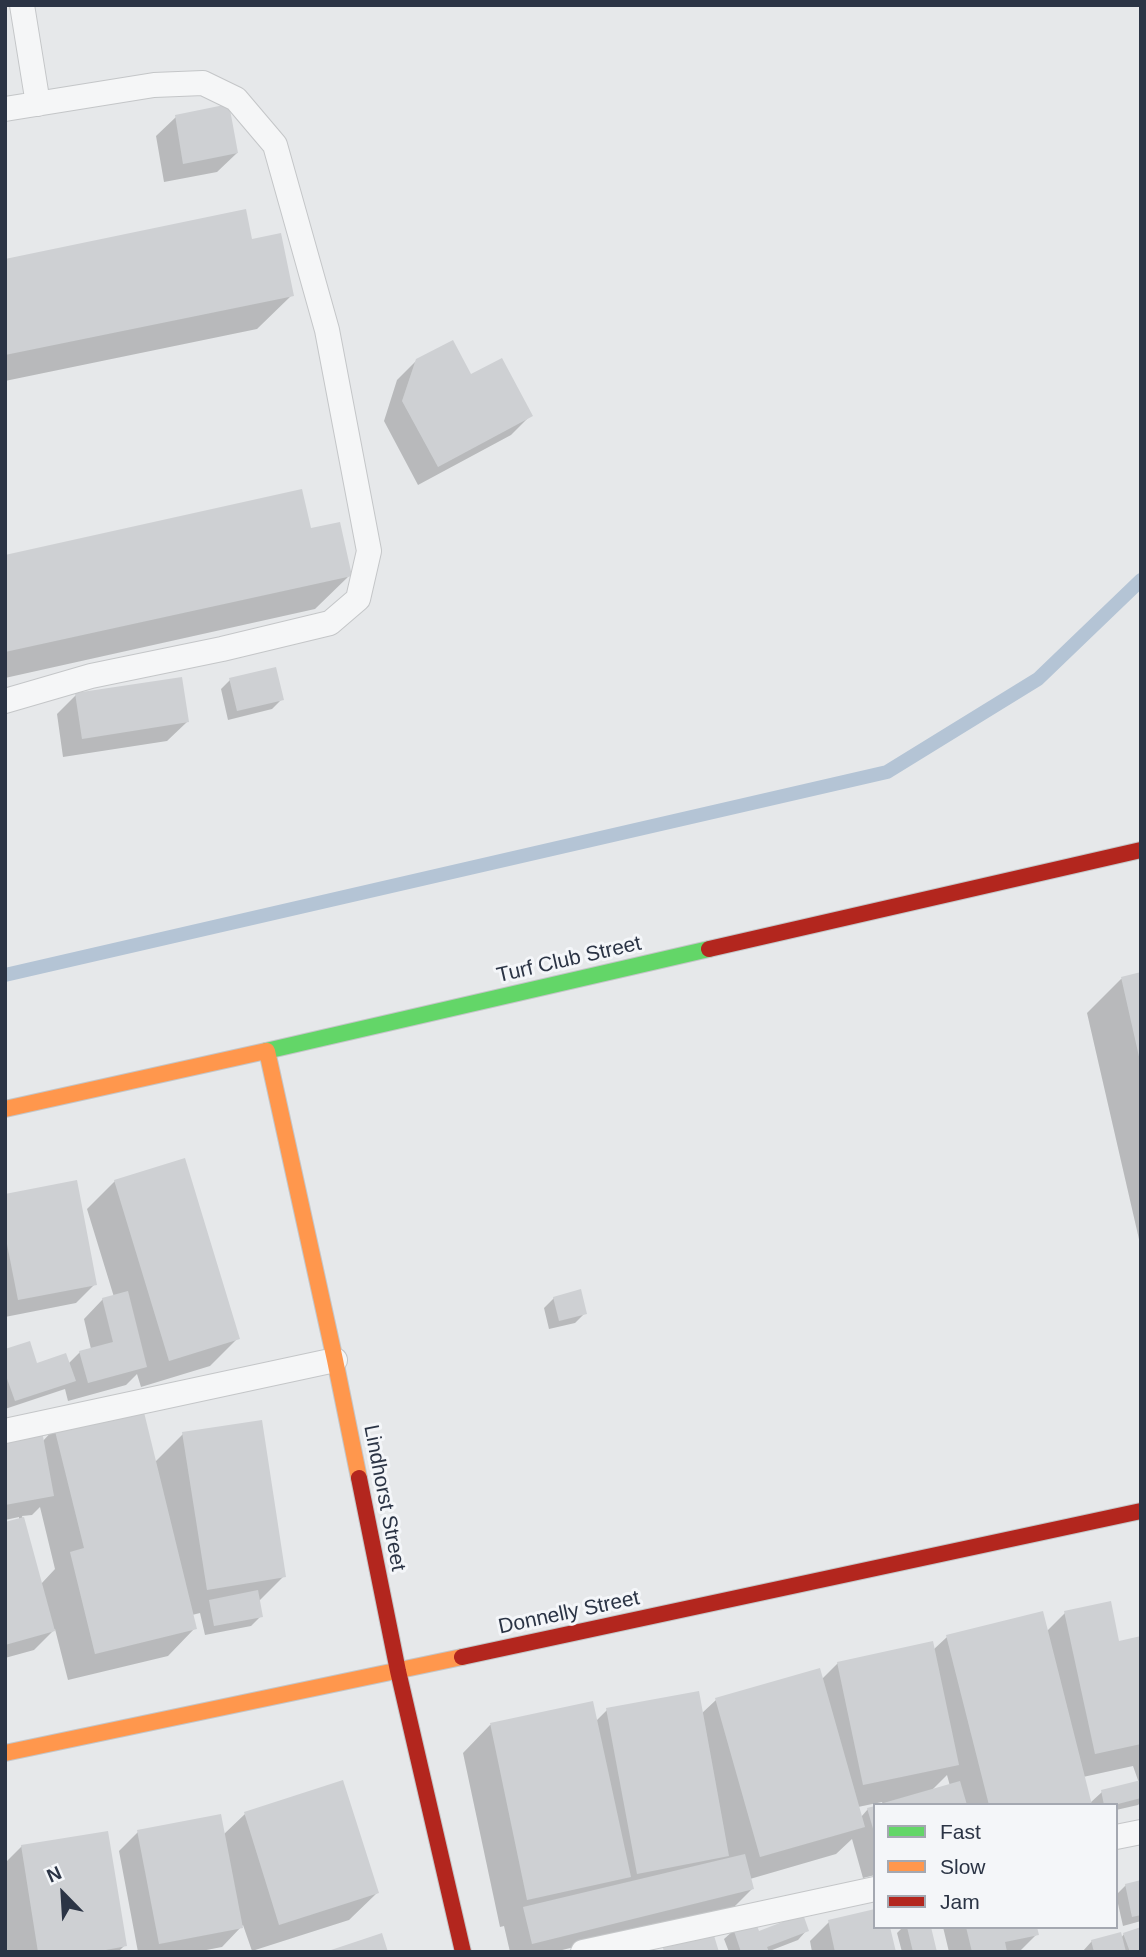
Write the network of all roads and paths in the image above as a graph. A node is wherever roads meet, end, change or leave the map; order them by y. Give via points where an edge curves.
1 (22, 5) edge
2 (38, 104) junction
3 (5, 109) edge
4 (5, 702) edge
5 (1141, 850) edge
6 (267, 1051) junction
7 (5, 1109) edge
8 (335, 1360) junction
9 (5, 1430) edge
10 (1141, 1511) edge
11 (398, 1671) junction
12 (5, 1754) edge
13 (1141, 1832) edge
14 (1118, 1837) edge
15 (873, 1889) edge
16 (463, 1952) edge
17 (583, 1952) edge

1 - 2 lane
2 - 3 lane
2 - 4 lane via 154,85 203,83 236,99 275,145 327,330 369,551 358,599 330,623 91,676
5 - 6 street, Turf Club Street
6 - 7 street, Turf Club Street
6 - 8 street, Lindhorst Street
8 - 9 lane
8 - 11 street, Lindhorst Street
10 - 11 street, Donnelly Street
11 - 12 street, Donnelly Street
11 - 16 street, Lindhorst Street
13 - 14 lane
15 - 17 lane

